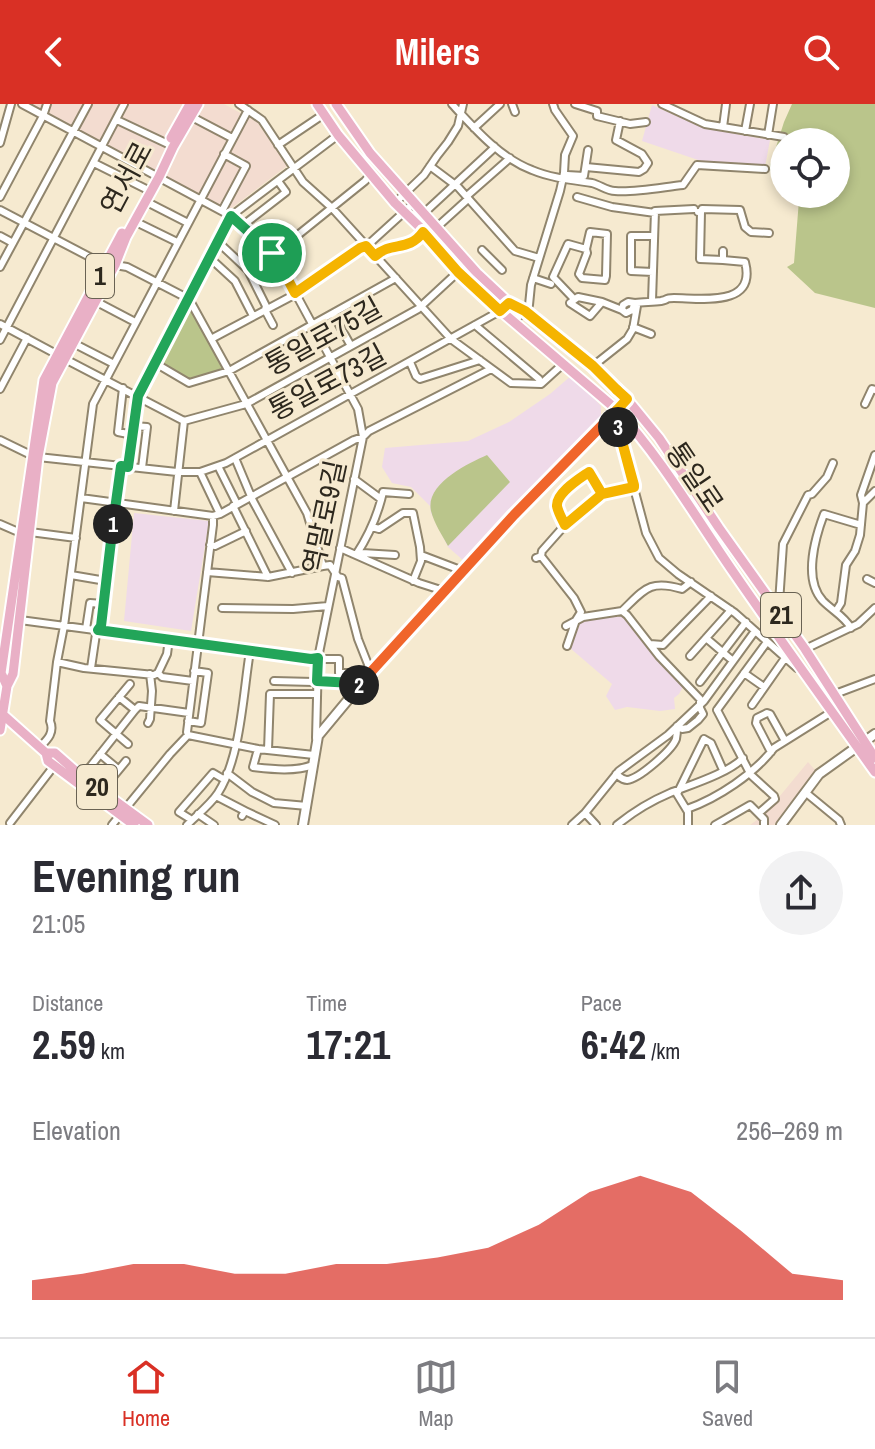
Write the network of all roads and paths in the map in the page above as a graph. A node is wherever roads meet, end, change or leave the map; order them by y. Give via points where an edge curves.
1 (11, 104) edge
2 (22, 104) edge
3 (47, 104) edge
4 (88, 104) edge
5 (124, 104) edge
6 (190, 104) edge
7 (198, 104) edge
8 (239, 104) edge
9 (317, 104) edge
10 (336, 104) edge
11 (452, 104) edge
12 (463, 104) edge
13 (500, 104) edge
14 (553, 104) edge
15 (575, 104) edge
16 (662, 104) edge
17 (726, 104) edge
18 (750, 104) edge
19 (773, 104) edge
20 (248, 110) junction
21 (324, 114) junction
22 (43, 116) junction
23 (460, 116) junction
24 (597, 116) junction
25 (192, 117) junction
26 (117, 120) junction
27 (620, 121) junction
28 (646, 122) dead end
29 (596, 127) dead end
30 (723, 127) junction
31 (474, 128) junction
32 (745, 131) junction
33 (73, 132) junction
34 (2, 133) edge
35 (338, 135) junction
36 (768, 135) joint
37 (232, 138) junction
38 (0, 143) edge
39 (168, 144) junction
40 (278, 145) junction
41 (494, 146) junction
42 (102, 147) junction
43 (588, 150) dead end
44 (224, 154) junction
45 (510, 158) junction
46 (94, 163) junction
47 (430, 166) junction
48 (586, 167) junction
49 (294, 168) junction
50 (765, 169) dead end
51 (371, 174) junction
52 (157, 176) junction
53 (563, 177) junction
54 (278, 181) junction
55 (454, 184) junction
56 (146, 189) junction
57 (405, 194) junction
58 (0, 197) edge
59 (577, 197) dead end
60 (200, 199) junction
61 (468, 199) junction
62 (145, 201) junction
63 (395, 203) junction
64 (414, 203) junction
65 (332, 208) junction
66 (0, 210) edge
67 (222, 211) junction
68 (694, 211) junction
69 (404, 212) junction
70 (655, 213) junction
71 (423, 214) junction
72 (231, 216) junction
73 (134, 221) junction
74 (593, 221) dead end
75 (24, 222) junction
76 (188, 223) junction
77 (242, 226) junction
78 (436, 228) junction
79 (423, 232) junction
80 (593, 233) junction
81 (769, 233) dead end
82 (0, 236) edge
83 (654, 236) junction
84 (54, 238) junction
85 (177, 242) junction
86 (218, 242) junction
87 (13, 243) junction
88 (366, 246) junction
89 (0, 248) edge
90 (586, 249) junction
91 (482, 250) dead end
92 (723, 251) dead end
93 (8, 252) junction
94 (272, 253) junction
95 (375, 256) junction
96 (210, 258) junction
97 (539, 258) junction
98 (492, 260) junction
99 (723, 260) junction
100 (110, 265) junction
101 (0, 266) edge
102 (502, 270) dead end
103 (458, 272) junction
104 (653, 272) junction
105 (477, 273) junction
106 (396, 278) junction
107 (533, 278) junction
108 (156, 281) junction
109 (551, 284) dead end
110 (295, 293) junction
111 (189, 299) junction
112 (574, 299) junction
113 (95, 301) junction
114 (652, 301) junction
115 (602, 302) junction
116 (509, 303) junction
117 (635, 303) junction
118 (421, 306) junction
119 (265, 310) junction
120 (500, 311) junction
121 (525, 311) junction
122 (333, 314) junction
123 (253, 316) junction
124 (135, 322) junction
125 (514, 322) junction
126 (3, 325) edge
127 (273, 325) dead end
128 (475, 325) junction
129 (313, 326) junction
130 (633, 327) junction
131 (651, 334) dead end
132 (27, 338) junction
133 (211, 339) junction
134 (451, 339) junction
135 (0, 340) edge
136 (73, 343) junction
137 (351, 346) junction
138 (62, 357) junction
139 (330, 357) junction
140 (480, 360) junction
141 (410, 362) junction
142 (155, 363) junction
143 (114, 364) junction
144 (563, 364) junction
145 (593, 366) junction
146 (491, 369) junction
147 (229, 371) junction
148 (106, 380) junction
149 (541, 384) junction
150 (123, 388) junction
151 (0, 389) edge
152 (875, 390) edge
153 (138, 396) junction
154 (351, 396) junction
155 (627, 399) junction
156 (246, 404) junction
157 (865, 404) dead end
158 (617, 410) junction
159 (184, 421) junction
160 (630, 424) junction
161 (134, 426) junction
162 (620, 434) junction
163 (133, 435) junction
164 (363, 437) junction
165 (0, 440) edge
166 (266, 440) junction
167 (875, 455) edge
168 (35, 457) junction
169 (235, 458) junction
170 (85, 463) junction
171 (833, 463) dead end
172 (218, 466) junction
173 (125, 467) junction
174 (142, 468) junction
175 (177, 472) junction
176 (200, 472) junction
177 (286, 476) junction
178 (354, 479) junction
179 (634, 487) junction
180 (875, 491) edge
181 (409, 494) dead end
182 (602, 494) junction
183 (253, 496) junction
184 (81, 498) junction
185 (381, 499) junction
186 (117, 503) junction
187 (863, 503) junction
188 (235, 505) junction
189 (174, 511) junction
190 (216, 515) junction
191 (0, 524) edge
192 (565, 525) junction
193 (861, 525) junction
194 (372, 527) junction
195 (26, 531) junction
196 (246, 531) junction
197 (76, 538) junction
198 (210, 545) junction
199 (340, 548) junction
200 (356, 555) junction
201 (395, 555) dead end
202 (421, 555) junction
203 (323, 566) junction
204 (463, 571) junction
205 (207, 572) junction
206 (335, 572) junction
207 (292, 573) junction
208 (71, 575) junction
209 (268, 577) junction
210 (867, 579) dead end
211 (106, 581) junction
212 (413, 581) junction
213 (691, 582) junction
214 (875, 583) edge
215 (444, 591) junction
216 (711, 596) junction
217 (103, 604) junction
218 (328, 606) junction
219 (222, 608) dead end
220 (776, 608) junction
221 (875, 608) edge
222 (731, 610) junction
223 (622, 611) junction
224 (836, 611) junction
225 (10, 617) edge
226 (576, 620) junction
227 (746, 622) junction
228 (64, 626) junction
229 (566, 626) dead end
230 (851, 628) junction
231 (86, 629) junction
232 (98, 630) junction
233 (755, 631) junction
234 (706, 638) junction
235 (169, 639) junction
236 (767, 642) junction
237 (197, 643) junction
238 (650, 644) junction
239 (567, 646) dead end
240 (805, 649) junction
241 (250, 651) junction
242 (723, 653) junction
243 (690, 656) dead end
244 (318, 658) junction
245 (785, 658) junction
246 (733, 661) junction
247 (57, 662) junction
248 (91, 668) junction
249 (194, 671) junction
250 (371, 672) junction
251 (744, 673) junction
252 (154, 674) junction
253 (806, 676) junction
254 (875, 679) edge
255 (193, 681) junction
256 (274, 681) dead end
257 (317, 681) junction
258 (700, 682) dead end
259 (130, 684) dead end
260 (348, 684) junction
261 (360, 685) junction
262 (764, 687) junction
263 (317, 694) junction
264 (835, 694) junction
265 (119, 697) junction
266 (700, 705) junction
267 (752, 705) dead end
268 (151, 708) junction
269 (135, 710) junction
270 (717, 710) junction
271 (833, 711) junction
272 (1, 713) edge
273 (703, 714) junction
274 (189, 717) junction
275 (148, 723) dead end
276 (677, 726) junction
277 (0, 730) edge
278 (116, 734) junction
279 (875, 734) edge
280 (188, 735) junction
281 (316, 741) junction
282 (785, 741) junction
283 (236, 743) junction
284 (128, 744) dead end
285 (860, 744) junction
286 (258, 749) junction
287 (268, 750) junction
288 (42, 751) junction
289 (771, 752) junction
290 (100, 754) junction
291 (743, 758) junction
292 (875, 758) edge
293 (313, 760) junction
294 (126, 761) dead end
295 (54, 766) junction
296 (118, 769) junction
297 (723, 770) junction
298 (750, 771) junction
299 (875, 772) edge
300 (616, 774) junction
301 (81, 776) junction
302 (226, 776) junction
303 (102, 790) junction
304 (678, 791) junction
305 (805, 792) junction
306 (216, 796) junction
307 (307, 806) junction
308 (687, 809) junction
309 (124, 812) junction
310 (585, 813) junction
311 (759, 813) junction
312 (198, 814) junction
313 (0, 816) edge
314 (189, 823) edge
315 (12, 824) edge
316 (112, 825) edge
317 (134, 825) edge
318 (148, 825) edge
319 (214, 825) edge
320 (275, 825) edge
321 (303, 825) edge
322 (572, 825) edge
323 (596, 825) edge
324 (617, 825) edge
325 (688, 825) edge
326 (715, 825) edge
327 (764, 825) edge
328 (781, 825) edge
329 (841, 825) edge

1 - 34 street
2 - 22 street, 역말로9길
3 - 22 street
4 - 33 street
5 - 26 street
6 - 39 main road, 연서로 / 1
7 - 25 main road, 연서로 / 1
8 - 20 street, 통일로75길
9 - 21 main road, 통일로 / 21
10 - 57 main road, 통일로 / 21
11 - 23 street
12 - 23 street
13 - 31 street
14 - 53 street via 573,136
15 - 24 street via 597,111
16 - 30 street
17 - 30 street
18 - 32 street
19 - 36 street
20 - 37 street
20 - 40 street, 통일로75길 via 262,120
21 - 35 main road, 통일로 / 21
21 - 40 street
22 - 33 street, 역말로9길
22 - 58 street
23 - 31 street
23 - 47 street
24 - 27 street
24 - 29 street
25 - 37 street
25 - 52 main road, 연서로 / 1
26 - 39 street
26 - 42 street
27 - 28 street
27 - 48 street via 616,140 642,154 648,163 644,169
30 - 32 street
31 - 41 street
32 - 36 street
33 - 42 street, 역말로9길
33 - 75 street
34 - 38 street
35 - 49 street
35 - 51 main road, 통일로 / 21
37 - 44 street
39 - 52 main road, 연서로 / 1
40 - 49 street, 통일로75길
41 - 45 street
41 - 55 street
42 - 46 street
42 - 52 street, 역말로9길
43 - 48 street
44 - 60 street
44 - 67 street via 246,166
45 - 53 street via 531,170
45 - 61 street
46 - 56 street
46 - 84 street
47 - 55 street
47 - 57 street
48 - 53 street via 584,176
49 - 54 street
49 - 65 street, 통일로75길
50 - 53 street via 697,165 683,185 613,192
51 - 63 main road, 통일로 / 21
51 - 65 street
52 - 56 main road, 연서로 / 1
52 - 60 street, 역말로9길
52 - 62 main road, 연서로 / 1
53 - 97 street
54 - 72 street
54 - 77 street via 286,192
55 - 61 street
55 - 71 street
56 - 100 main road, 연서로 / 1
57 - 63 street
57 - 64 main road, 통일로 / 21
59 - 70 street via 595,205
60 - 67 street, 역말로9길
60 - 76 street
61 - 78 street
61 - 97 street via 515,251
62 - 73 main road, 연서로 / 1
62 - 76 street, 연서로
63 - 69 main road, 통일로 / 21
64 - 69 street
64 - 71 main road, 통일로 / 21
65 - 88 street, 통일로75길
65 - 94 street
66 - 75 street
67 - 72 street, 역말로9길
68 - 70 street
68 - 81 street via 740,210 751,232
68 - 99 street via 700,259
69 - 79 main road, 통일로 / 21
69 - 88 street
70 - 83 street
71 - 78 main road, 통일로 / 21
72 - 77 street, 역말로9길
72 - 86 street
73 - 85 street, 연서로
73 - 100 main road, 연서로 / 1
74 - 80 street
75 - 84 street
75 - 87 street
76 - 85 street
77 - 94 street, 역말로9길
78 - 105 main road, 통일로 / 21
79 - 95 street via 412,244 382,249
79 - 103 main road, 통일로 / 21
80 - 90 street
80 - 90 street via 607,234 605,280 590,283 579,274
82 - 87 street
83 - 104 street
83 - 104 street via 631,236 631,271
84 - 100 street
84 - 126 street
85 - 108 street
86 - 96 street
86 - 119 street via 248,270
87 - 93 street
88 - 95 street, 통일로75길
88 - 110 street
89 - 93 street
90 - 112 street via 568,244 553,277
91 - 98 street
92 - 99 street
93 - 101 street
94 - 110 street, 역말로9길
95 - 106 street, 통일로75길
96 - 111 street
96 - 123 street via 235,281
97 - 107 street
98 - 102 street
98 - 105 street
99 - 114 street via 747,266 739,292 725,298
100 - 108 street
100 - 113 main road, 연서로 / 1
100 - 138 main road, 연서로 / 1
103 - 118 street, 통일로75길
103 - 120 main road, 통일로 / 21
104 - 114 street
105 - 116 main road, 통일로 / 21
106 - 118 street, 통일로75길
106 - 122 street
107 - 109 street
107 - 121 street
108 - 111 street
108 - 124 street
110 - 119 street
110 - 129 street, 역말로9길
111 - 133 street
111 - 142 street
112 - 115 street
112 - 115 street via 570,303 590,316
113 - 124 street
113 - 136 main road, 연서로 / 1
114 - 117 street
115 - 117 street via 622,310 628,302
116 - 120 street, 통일로73길
116 - 121 main road, 통일로 / 21
117 - 130 street
118 - 134 street, 통일로75길
118 - 137 street, 통일로75길
119 - 123 street
119 - 127 street
120 - 125 main road, 통일로 / 21
120 - 128 street, 통일로73길
121 - 125 street
121 - 145 main road, 통일로 / 21
122 - 129 street
122 - 137 street
123 - 133 street
124 - 143 street
125 - 144 main road, 통일로 / 21
126 - 132 street
126 - 135 street
128 - 134 street, 통일로73길
128 - 149 street
129 - 139 street, 역말로9길
129 - 147 street
130 - 131 street
130 - 145 street via 627,339
132 - 138 street
132 - 151 street
133 - 147 street
134 - 140 street
134 - 141 street, 통일로73길
136 - 138 main road, 연서로 / 1
136 - 143 street
137 - 139 street, 통일로75길
138 - 148 street
138 - 168 main road, 연서로 / 1
139 - 154 street, 역말로9길
139 - 156 street, 통일로75길
140 - 141 street, 통일로73길 via 420,379
140 - 146 street
141 - 154 street, 통일로73길
142 - 147 street via 189,383
142 - 153 street
143 - 148 street
144 - 149 street
144 - 158 main road, 통일로 / 21
145 - 155 main road, 통일로 / 21
146 - 149 street via 511,383
146 - 164 street, 역말로9길
147 - 156 street
148 - 150 street
148 - 170 street via 93,404
150 - 153 street
150 - 163 street via 118,432
152 - 157 street
153 - 159 street
153 - 161 street
154 - 164 street, 역말로9길
154 - 166 street, 통일로73길
155 - 158 street
155 - 220 main road, 통일로 / 21
156 - 159 street, 통일로75길
156 - 166 street
158 - 160 main road, 통일로 / 21
158 - 162 street
158 - 204 street
159 - 175 street
160 - 162 main road via 622,422
160 - 253 main road, 통일로 / 21
161 - 163 street
161 - 174 street via 147,427
162 - 179 street
163 - 173 street
164 - 177 street, 역말로9길
164 - 178 street, 역말로9길
165 - 168 street, 통일로73길
166 - 169 street, 통일로73길
166 - 177 street
167 - 187 street
168 - 170 street, 통일로73길
168 - 195 main road, 연서로 / 1
169 - 172 street, 통일로73길
169 - 183 street
170 - 173 street, 통일로73길
170 - 184 street
171 - 220 street via 808,495 783,544
172 - 176 street, 통일로73길
172 - 188 street
173 - 174 street, 통일로73길
173 - 186 street
174 - 175 street, 통일로73길
175 - 176 street, 통일로73길
175 - 189 street
176 - 190 street
177 - 183 street, 역말로9길
177 - 203 street via 307,513
178 - 185 street
178 - 199 street, 역말로9길
179 - 182 street
179 - 213 street via 659,558
180 - 187 street
181 - 185 street, 역말로9길 via 383,492
182 - 192 street
182 - 192 street via 589,472 575,481 558,499
183 - 188 street, 역말로9길
183 - 207 street
184 - 186 street
184 - 197 street
185 - 194 street, 역말로9길
186 - 189 street
186 - 211 street
187 - 193 street
188 - 190 street, 역말로9길
188 - 196 street
189 - 190 street
190 - 198 street
191 - 195 street
192 - 226 street via 538,557 574,598 581,612
193 - 224 street
193 - 224 street via 824,514 818,529 811,573 821,599
194 - 200 street, 역말로9길
194 - 202 street via 379,529 403,513 413,513
195 - 197 street
195 - 225 main road, 연서로 / 1
196 - 198 street
196 - 209 street
197 - 208 street
198 - 205 street
199 - 200 street
199 - 206 street, 역말로9길
200 - 201 street, 역말로9길
200 - 212 street
202 - 204 street
202 - 212 street
203 - 206 street via 330,565
203 - 207 street
204 - 215 street
205 - 209 street
205 - 237 street
206 - 218 street, 역말로9길
206 - 250 street via 342,578
207 - 209 street
208 - 211 street
208 - 228 street
210 - 214 street
211 - 217 street
212 - 215 street
213 - 216 street
213 - 223 street via 682,589 655,585
215 - 250 street
216 - 222 street
216 - 238 street via 663,645
217 - 231 street via 90,603
217 - 232 street
218 - 219 street, 역말로9길
218 - 244 street, 역말로9길
220 - 240 main road, 통일로 / 21
221 - 230 street
222 - 227 street
222 - 234 street
223 - 226 street
223 - 238 street
224 - 230 street
225 - 228 street
225 - 272 main road, 연서로 / 1 via 13,674
226 - 229 street
226 - 239 street
227 - 233 street
227 - 242 street
228 - 231 street
228 - 247 street
230 - 240 street
231 - 232 street
232 - 235 street
232 - 248 street
233 - 236 street
233 - 246 street
234 - 242 street
234 - 243 street
235 - 237 street
235 - 252 street via 167,654
236 - 245 street
236 - 251 street
237 - 241 street
237 - 249 street
238 - 266 street
240 - 264 main road, 통일로 / 21
241 - 244 street
241 - 283 street
242 - 246 street
242 - 258 street
244 - 257 street, 역말로9길
244 - 260 street via 339,659 339,673 347,673
245 - 253 street
245 - 262 street
246 - 266 street
247 - 248 street
247 - 288 street via 52,725
248 - 252 street
249 - 255 street
249 - 274 street via 208,673 201,723
250 - 261 street
251 - 262 street
251 - 270 street
252 - 255 street
252 - 268 street
253 - 271 main road, 통일로 / 21
254 - 264 street
255 - 274 street
256 - 257 street
257 - 260 street
257 - 263 street, 역말로9길
259 - 265 street
260 - 261 street
261 - 281 street
262 - 267 street
263 - 281 street, 역말로9길
263 - 287 street via 270,694
264 - 285 main road, 통일로 / 21
265 - 269 street
265 - 278 street via 100,720
266 - 273 street
266 - 276 street
268 - 269 street
268 - 274 street
268 - 275 street
269 - 278 street
270 - 273 street
270 - 291 street
271 - 282 street
271 - 285 main road, 통일로 / 21
272 - 277 main road, 연서로 / 1
272 - 288 main road, 20
273 - 276 street via 688,728
274 - 280 street
276 - 300 street
276 - 300 street via 676,739 658,761 628,780
278 - 284 street
278 - 290 street
279 - 285 street
280 - 283 street
280 - 309 street
281 - 293 street
282 - 289 street
282 - 289 street via 770,714 757,718
283 - 286 street
283 - 302 street
285 - 292 main road, 통일로 / 21
285 - 299 main road, 통일로 / 21
285 - 305 street via 819,774
286 - 287 street
286 - 293 street via 253,767 307,768
287 - 293 street
288 - 295 main road, 20
288 - 301 main road, 20 via 55,753
289 - 298 street
290 - 296 street
290 - 301 street
291 - 297 street
291 - 298 street
293 - 307 street
294 - 296 street
295 - 309 main road, 20
295 - 315 street
296 - 303 street
297 - 304 street
297 - 304 street via 704,739
298 - 308 street
298 - 311 street via 775,799
300 - 310 street
301 - 303 main road, 20
302 - 306 street
302 - 307 street via 274,803
302 - 314 street via 213,773 179,812
303 - 309 main road, 20
304 - 308 street
304 - 324 street
305 - 328 street
305 - 329 street
306 - 312 street
306 - 320 street
307 - 321 street
308 - 325 street
309 - 316 street
309 - 317 main road, 20
309 - 318 main road, 20
310 - 322 street
310 - 323 street
311 - 326 street via 750,805
311 - 327 street
312 - 314 street
312 - 319 street
313 - 315 street

